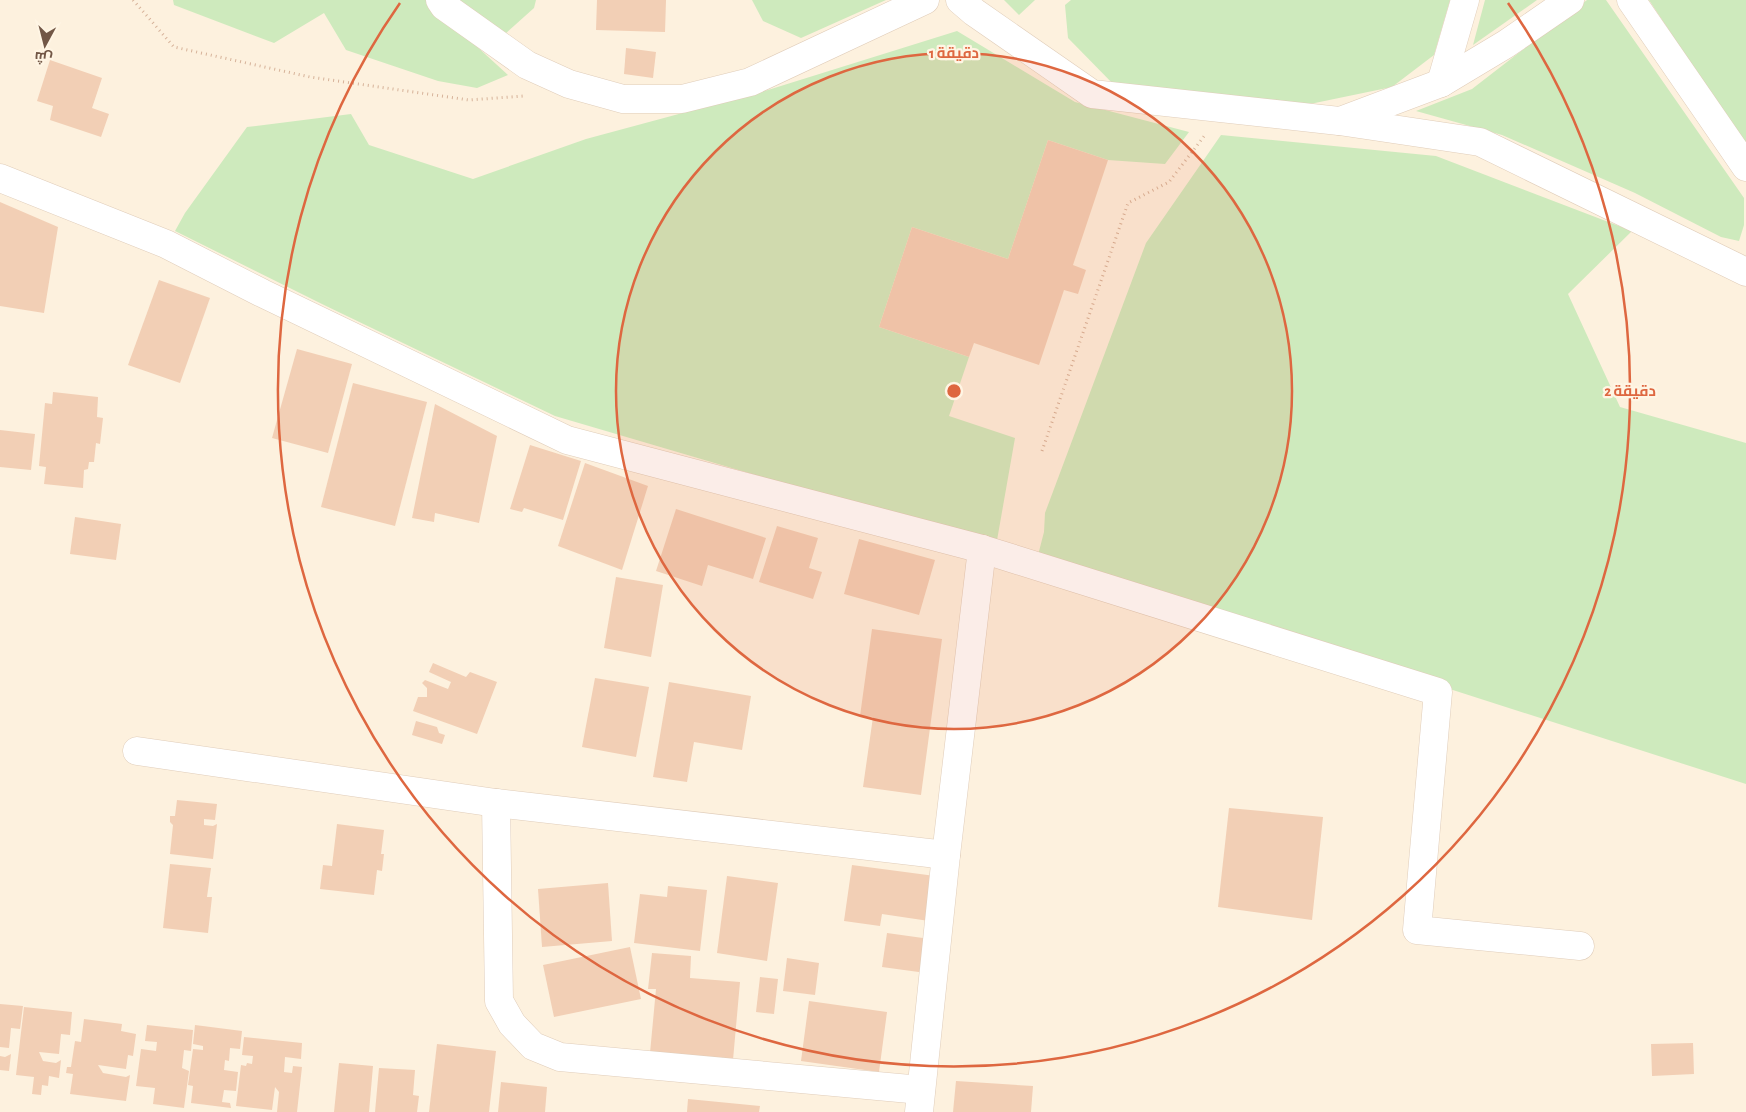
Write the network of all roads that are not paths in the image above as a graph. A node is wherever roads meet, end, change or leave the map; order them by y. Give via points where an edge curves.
1 (440, 0) edge
2 (925, 0) edge
3 (960, 0) edge
4 (1465, 0) edge
5 (1570, 0) edge
6 (1631, 0) edge
7 (1441, 83) junction
8 (1339, 121) junction
9 (1746, 167) edge
10 (0, 178) edge
11 (1746, 272) edge
12 (982, 548) junction
13 (137, 751) dead end
14 (496, 803) junction
15 (946, 855) junction
16 (1580, 946) dead end
17 (920, 1101) edge

1 - 2 street via 527,66 569,84 623,98 682,99 750,82
3 - 8 street via 1092,94
4 - 7 street
5 - 7 street
6 - 9 street
7 - 8 street
8 - 11 street via 1480,142
10 - 12 street via 166,244 567,440
12 - 15 street
12 - 16 street via 1438,692 1417,930
13 - 14 street
14 - 15 street
14 - 17 street via 499,1001 512,1024 534,1046 560,1057
15 - 17 street

